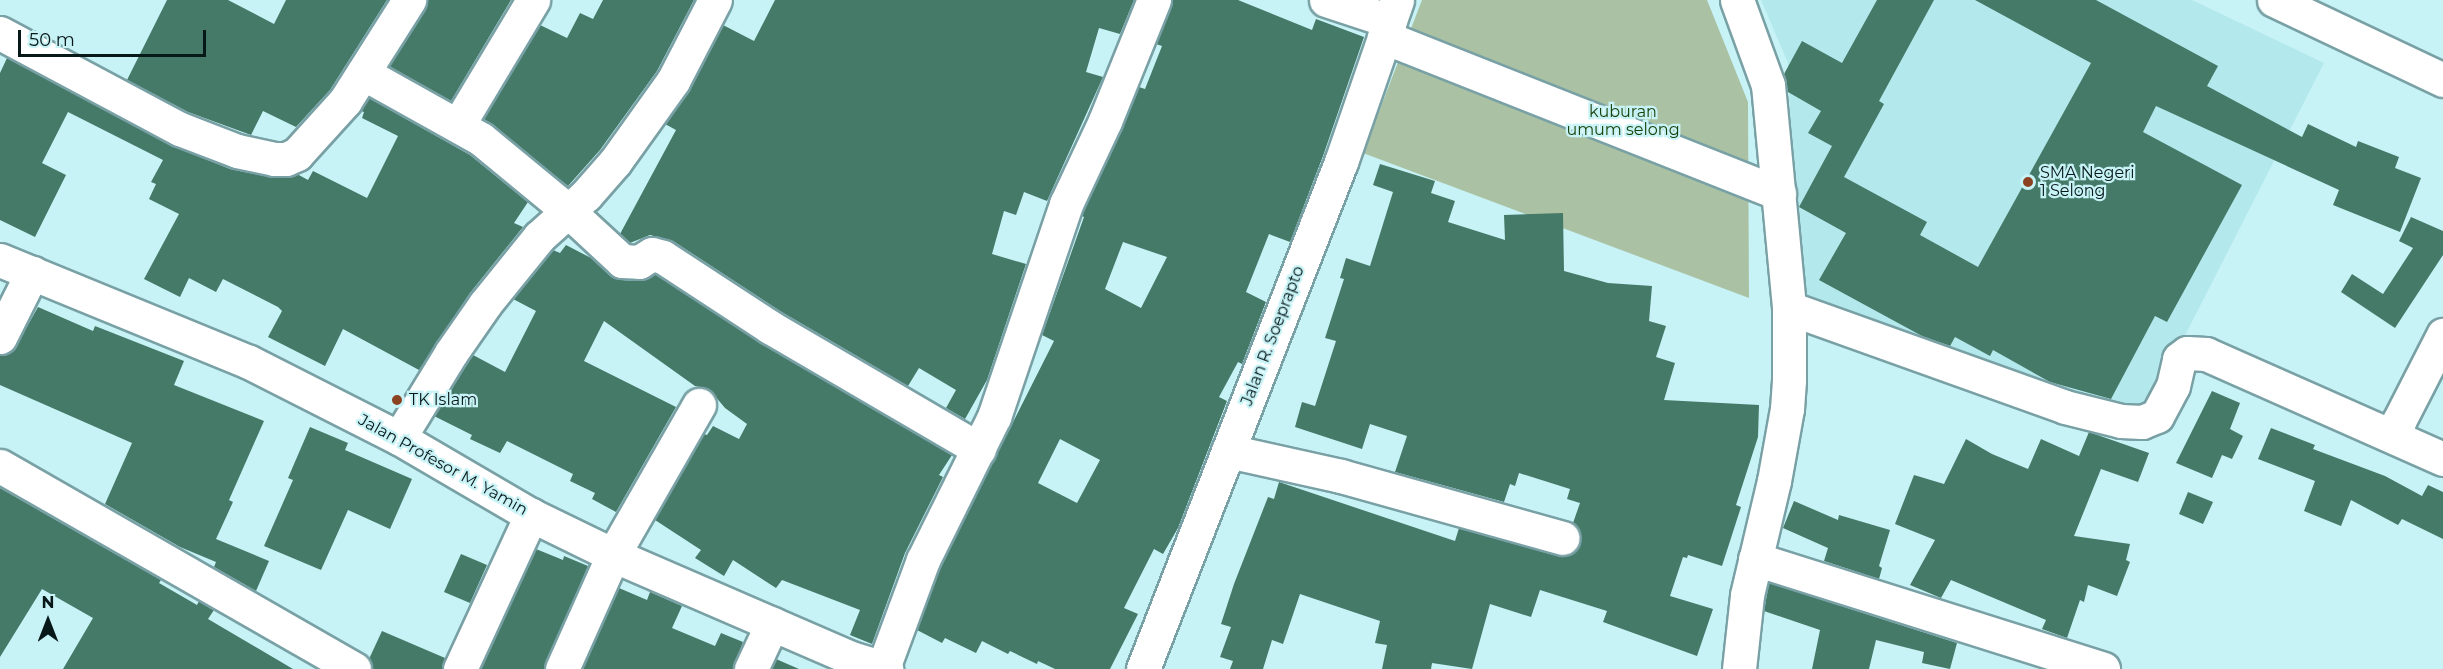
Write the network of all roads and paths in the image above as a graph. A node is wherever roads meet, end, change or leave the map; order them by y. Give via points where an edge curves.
1 (409, 0) edge
2 (533, 0) edge
3 (1154, 0) edge
4 (1326, 0) edge
5 (1737, 0) edge
6 (2274, 0) edge
7 (710, 2) edge
8 (1390, 19) edge
9 (0, 33) edge
10 (363, 73) junction
11 (2443, 80) edge
12 (458, 125) junction
13 (1771, 191) junction
14 (567, 210) junction
15 (0, 260) edge
16 (32, 273) junction
17 (1789, 308) junction
18 (2443, 335) edge
19 (0, 337) edge
20 (699, 405) dead end
21 (399, 438) junction
22 (2400, 439) junction
23 (979, 449) junction
24 (1228, 451) junction
25 (2443, 459) edge
26 (0, 466) edge
27 (531, 515) junction
28 (1563, 538) dead end
29 (613, 555) junction
30 (1755, 559) junction
31 (772, 624) junction
32 (848, 663) edge
33 (354, 669) edge
34 (459, 669) edge
35 (562, 669) edge
36 (751, 669) edge
37 (884, 669) edge
38 (1143, 669) edge
39 (1739, 669) edge
40 (2103, 669) edge

1 - 10 street
2 - 12 street
3 - 23 street via 1066,204 994,417
4 - 8 street
5 - 13 street via 1768,85
6 - 11 street
7 - 14 street via 673,81 615,162
8 - 13 street
8 - 24 street, Jalan R. Soeprapto via 1341,162
9 - 10 street via 180,129 237,151 274,159 297,154 345,101
10 - 12 street
12 - 14 street via 494,148
13 - 17 street
14 - 21 street via 539,237 485,304
14 - 23 street via 622,261 639,262 652,254 663,257 770,327
15 - 16 street, Jalan Profesor M. Yamin
16 - 19 street
16 - 21 street, Jalan Profesor M. Yamin via 249,362
17 - 22 street via 2065,407 2121,421 2142,422 2157,416 2173,386 2179,359 2187,353 2206,354
17 - 30 street via 1790,380 1774,481
18 - 22 street via 2399,421
20 - 29 street
21 - 27 street, Jalan Profesor M. Yamin
22 - 25 street
23 - 37 street via 923,560
24 - 28 street via 1341,476
24 - 38 street, Jalan R. Soeprapto
26 - 33 street
27 - 29 street, Jalan Profesor M. Yamin
27 - 34 street
29 - 31 street, Jalan Profesor M. Yamin
29 - 35 street
30 - 39 street
30 - 40 street
31 - 32 street, Jalan Profesor M. Yamin
31 - 36 street
32 - 37 street, Jalan Profesor M. Yamin

